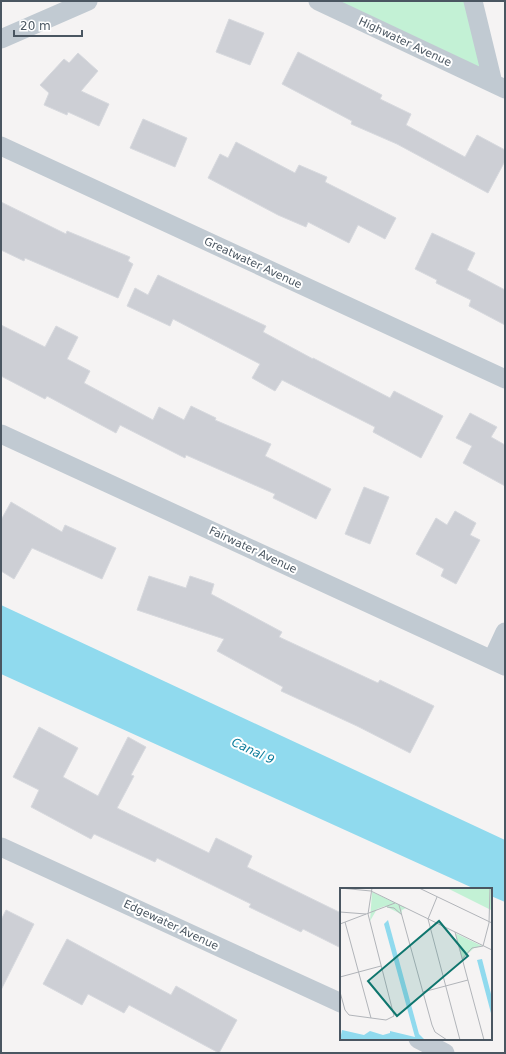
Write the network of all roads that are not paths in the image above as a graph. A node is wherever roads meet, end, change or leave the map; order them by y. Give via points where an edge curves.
1 (88, 1) edge
2 (318, 1) edge
3 (473, 1) edge
4 (1, 39) edge
5 (499, 86) edge
6 (1, 146) edge
7 (505, 379) edge
8 (1, 434) edge
9 (505, 632) edge
10 (498, 663) edge
11 (1, 847) edge
12 (340, 1003) edge
13 (420, 1040) edge
14 (445, 1053) edge

1 - 4 street
2 - 5 street, Highwater Avenue
3 - 5 street, Highwater Avenue
6 - 7 street, Greatwater Avenue
8 - 10 street, Fairwater Avenue
9 - 10 street
11 - 12 street, Edgewater Avenue
13 - 14 street

